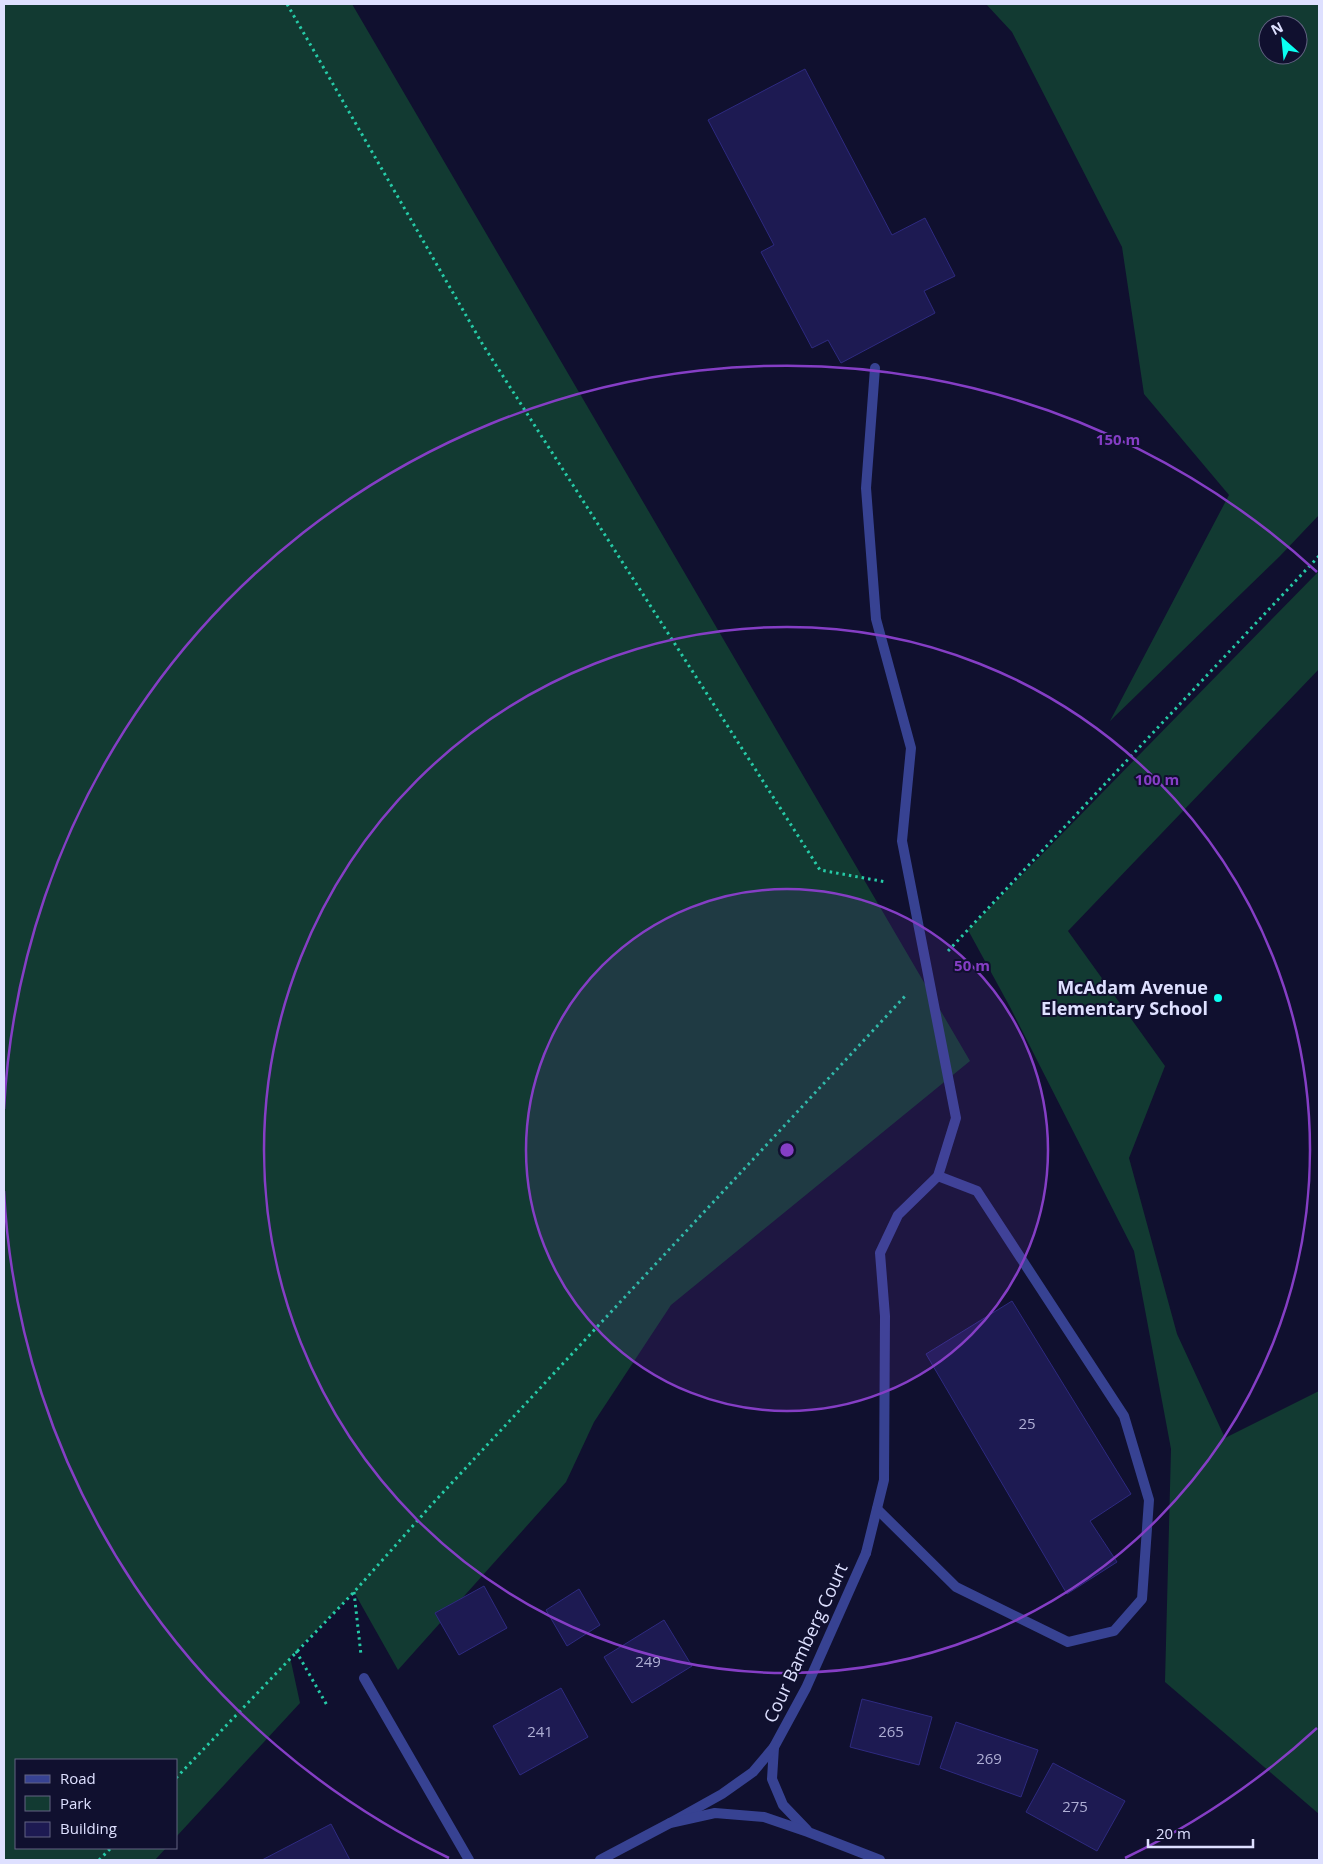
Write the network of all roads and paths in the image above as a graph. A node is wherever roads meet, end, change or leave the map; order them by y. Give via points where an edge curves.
1 (287, 4) edge
2 (874, 368) dead end
3 (1319, 556) edge
4 (911, 886) junction
5 (928, 972) junction
6 (938, 1176) junction
7 (877, 1508) junction
8 (354, 1592) junction
9 (296, 1651) junction
10 (364, 1678) joint
11 (328, 1707) dead end
12 (774, 1748) junction
13 (178, 1776) edge
14 (670, 1823) junction
15 (808, 1832) junction
16 (110, 1849) edge
17 (99, 1860) edge
18 (469, 1860) edge
19 (600, 1860) edge
20 (880, 1860) edge

1 - 4 path via 483,345 820,870
2 - 4 street via 866,488 876,619 911,748 902,841
3 - 5 path
4 - 5 street
5 - 6 street via 956,1118
5 - 8 path
6 - 7 street, Cour Bamberg Court via 898,1215 880,1253 885,1316 884,1480
6 - 7 street via 977,1191 1124,1416 1149,1500 1142,1599 1114,1631 1068,1642 956,1588
7 - 12 street, Cour Bamberg Court via 866,1553 806,1688
8 - 9 path
8 - 10 path
9 - 11 path
9 - 13 path
10 - 18 street
12 - 14 street, Cour Bamberg Court via 753,1772 722,1794
12 - 15 street, Cour Bamberg Court via 772,1779 783,1805
14 - 15 street via 715,1814 764,1817
14 - 19 street, Cour Bamberg Court
15 - 20 street
16 - 17 path

